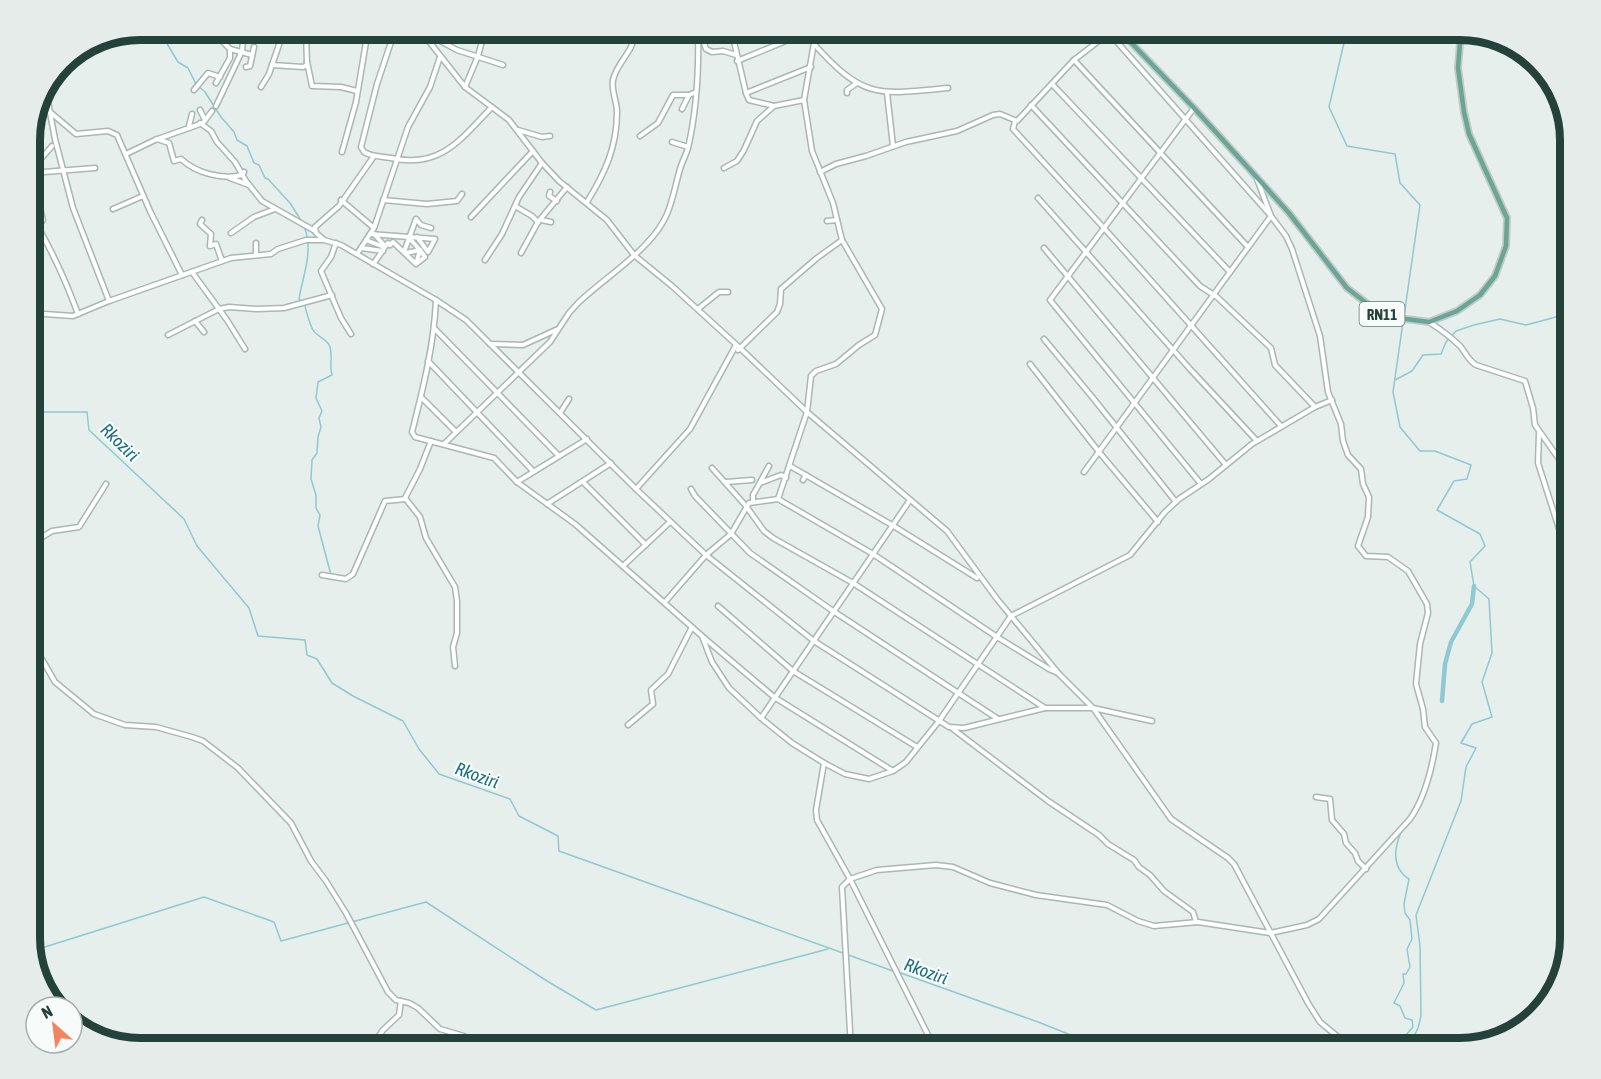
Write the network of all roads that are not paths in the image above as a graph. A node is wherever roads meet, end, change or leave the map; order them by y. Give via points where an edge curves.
1 (221, 40) edge
2 (243, 40) edge
3 (281, 40) edge
4 (306, 40) edge
5 (366, 40) edge
6 (392, 40) edge
7 (438, 40) edge
8 (482, 40) edge
9 (633, 40) edge
10 (699, 40) edge
11 (702, 40) edge
12 (733, 40) edge
13 (787, 40) edge
14 (812, 40) edge
15 (1100, 40) edge
16 (1119, 40) edge
17 (1129, 40) edge
18 (1460, 40) edge
19 (428, 42) edge
20 (814, 43) junction
21 (254, 47) dead end
22 (230, 49) junction
23 (242, 51) junction
24 (252, 55) junction
25 (736, 55) junction
26 (478, 56) junction
27 (440, 57) junction
28 (1074, 60) junction
29 (307, 62) junction
30 (737, 62) junction
31 (272, 65) junction
32 (502, 65) dead end
33 (246, 67) dead end
34 (811, 67) junction
35 (220, 77) junction
36 (216, 83) dead end
37 (857, 83) junction
38 (1052, 84) junction
39 (261, 87) dead end
40 (465, 87) junction
41 (948, 88) dead end
42 (194, 90) dead end
43 (357, 91) junction
44 (696, 92) junction
45 (746, 93) junction
46 (848, 93) dead end
47 (887, 93) junction
48 (689, 95) junction
49 (804, 100) junction
50 (48, 103) edge
51 (1031, 105) junction
52 (216, 106) dead end
53 (774, 106) junction
54 (492, 107) junction
55 (1194, 108) junction
56 (682, 109) dead end
57 (200, 110) dead end
58 (212, 111) dead end
59 (50, 112) junction
60 (192, 114) dead end
61 (1185, 119) junction
62 (1015, 121) junction
63 (205, 122) junction
64 (200, 123) junction
65 (189, 127) junction
66 (206, 127) junction
67 (518, 130) junction
68 (168, 135) junction
69 (550, 136) dead end
70 (640, 136) dead end
71 (157, 140) junction
72 (672, 142) dead end
73 (169, 143) junction
74 (52, 146) dead end
75 (893, 146) junction
76 (688, 147) junction
77 (533, 151) junction
78 (342, 152) dead end
79 (1160, 152) junction
80 (126, 154) junction
81 (374, 156) junction
82 (41, 159) edge
83 (398, 160) junction
84 (542, 163) junction
85 (95, 168) dead end
86 (724, 168) dead end
87 (64, 171) junction
88 (41, 172) edge
89 (820, 172) junction
90 (597, 173) dead end
91 (243, 174) junction
92 (1255, 176) junction
93 (230, 178) junction
94 (1140, 178) junction
95 (601, 180) junction
96 (249, 184) junction
97 (567, 187) junction
98 (550, 192) dead end
99 (462, 194) dead end
100 (143, 196) junction
101 (1038, 198) dead end
102 (341, 200) junction
103 (383, 200) junction
104 (557, 201) junction
105 (587, 202) junction
106 (1121, 202) junction
107 (515, 206) junction
108 (41, 209) edge
109 (275, 209) junction
110 (113, 210) dead end
111 (1271, 216) junction
112 (471, 217) dead end
113 (202, 220) dead end
114 (837, 220) junction
115 (539, 221) junction
116 (827, 221) dead end
117 (551, 222) dead end
118 (41, 224) edge
119 (309, 227) junction
120 (1103, 227) junction
121 (374, 228) junction
122 (430, 228) dead end
123 (315, 231) junction
124 (41, 233) edge
125 (231, 233) dead end
126 (413, 233) junction
127 (372, 234) junction
128 (386, 235) junction
129 (314, 239) junction
130 (324, 240) junction
131 (366, 240) junction
132 (842, 240) junction
133 (256, 243) dead end
134 (336, 243) junction
135 (386, 246) junction
136 (1248, 247) junction
137 (361, 248) junction
138 (1044, 248) dead end
139 (419, 250) junction
140 (405, 252) junction
141 (1085, 252) junction
142 (521, 253) dead end
143 (256, 255) junction
144 (357, 255) junction
145 (634, 255) junction
146 (410, 258) junction
147 (485, 260) dead end
148 (222, 261) junction
149 (373, 264) junction
150 (192, 272) junction
151 (1230, 272) junction
152 (182, 275) junction
153 (1068, 275) junction
154 (728, 292) dead end
155 (332, 295) junction
156 (1212, 295) junction
157 (436, 300) junction
158 (109, 301) junction
159 (219, 309) junction
160 (698, 309) junction
161 (41, 314) edge
162 (78, 315) junction
163 (195, 321) junction
164 (1429, 322) junction
165 (1191, 326) junction
166 (435, 328) junction
167 (559, 329) junction
168 (204, 332) dead end
169 (351, 334) dead end
170 (168, 335) dead end
171 (1044, 339) dead end
172 (490, 344) junction
173 (738, 347) junction
174 (245, 349) dead end
175 (1173, 349) junction
176 (428, 361) junction
177 (1030, 363) dead end
178 (518, 372) junction
179 (1153, 377) junction
180 (497, 391) junction
181 (422, 398) junction
182 (569, 399) dead end
183 (1332, 400) junction
184 (1134, 404) junction
185 (1315, 407) junction
186 (477, 411) junction
187 (807, 412) junction
188 (560, 413) junction
189 (1281, 426) junction
190 (1117, 428) junction
191 (456, 432) junction
192 (1539, 432) junction
193 (587, 439) junction
194 (431, 441) junction
195 (1257, 441) junction
196 (444, 444) junction
197 (1099, 452) junction
198 (559, 456) junction
199 (1560, 461) edge
200 (611, 463) junction
201 (1226, 465) junction
202 (769, 466) dead end
203 (790, 466) junction
204 (712, 468) dead end
205 (533, 471) junction
206 (1084, 472) dead end
207 (806, 475) junction
208 (786, 478) junction
209 (752, 480) dead end
210 (803, 480) dead end
211 (517, 482) junction
212 (583, 482) junction
213 (726, 482) junction
214 (760, 483) junction
215 (106, 484) dead end
216 (1200, 484) junction
217 (636, 489) junction
218 (692, 489) dead end
219 (406, 499) junction
220 (778, 499) junction
221 (910, 500) junction
222 (753, 501) junction
223 (1176, 502) junction
224 (547, 504) junction
225 (746, 506) junction
226 (670, 522) junction
227 (1158, 522) junction
228 (892, 525) junction
229 (1560, 532) edge
230 (731, 534) junction
231 (41, 538) edge
232 (646, 545) junction
233 (873, 554) junction
234 (706, 555) junction
235 (623, 566) junction
236 (322, 575) dead end
237 (981, 580) junction
238 (853, 582) junction
239 (665, 602) junction
240 (718, 606) dead end
241 (833, 610) junction
242 (1011, 616) junction
243 (692, 627) junction
244 (702, 636) junction
245 (997, 637) junction
246 (814, 641) junction
247 (41, 658) edge
248 (978, 665) junction
249 (455, 666) dead end
250 (793, 671) junction
251 (1059, 674) junction
252 (959, 692) junction
253 (774, 697) junction
254 (1045, 708) junction
255 (1093, 708) junction
256 (761, 718) junction
257 (999, 719) junction
258 (939, 721) junction
259 (1152, 722) dead end
260 (628, 725) dead end
261 (953, 728) junction
262 (917, 747) junction
263 (824, 763) junction
264 (893, 771) junction
265 (1316, 797) dead end
266 (1366, 869) junction
267 (850, 879) junction
268 (1196, 922) junction
269 (1270, 933) junction
270 (401, 1001) junction
271 (378, 1038) edge
272 (468, 1038) edge
273 (850, 1038) edge
274 (930, 1038) edge
275 (1339, 1038) edge

1 - 22 street
2 - 23 street
3 - 31 street
4 - 29 street
5 - 43 street
6 - 81 street via 361,147
7 - 26 street
8 - 26 street
9 - 95 street via 614,80 617,128
10 - 44 street
11 - 25 street via 705,49
12 - 25 street
13 - 30 street
14 - 20 street
15 - 28 street
16 - 61 street
17 - 55 main road, RN11
18 - 164 main road, RN11 via 1458,68 1464,112 1469,134 1507,218 1506,246 1495,276 1480,295 1457,311
19 - 27 street
20 - 34 street
20 - 37 street via 837,70
21 - 24 street
22 - 23 street
22 - 35 street
23 - 24 street
23 - 52 street
24 - 33 street via 250,66
25 - 30 street
26 - 32 street
26 - 40 street
27 - 40 street
27 - 83 street via 430,87 408,127
28 - 38 street
28 - 79 street
29 - 31 street via 303,67
29 - 43 street via 312,86
30 - 45 street
31 - 39 street
34 - 45 street
34 - 49 street
35 - 36 street
35 - 42 street via 208,73
37 - 46 street
37 - 47 street
38 - 51 street
38 - 94 street
40 - 54 street
41 - 47 street
43 - 78 street
44 - 48 street
44 - 76 street
45 - 53 street via 749,100
47 - 75 street
48 - 56 street
48 - 70 street via 673,95 658,123
49 - 53 street
49 - 89 street via 812,151
50 - 59 street
51 - 62 street
51 - 106 street
53 - 86 street via 757,121 736,161
54 - 67 street
54 - 83 street via 453,147 428,159
55 - 61 street
55 - 92 main road, RN11
57 - 63 street
58 - 63 street
59 - 80 street via 76,134 114,132
59 - 87 street
60 - 65 street
61 - 79 street
61 - 111 street
62 - 75 street via 993,115 957,131
62 - 120 street via 1013,129
63 - 64 street
63 - 66 street
64 - 65 street
64 - 66 street
65 - 68 street
66 - 91 street
67 - 69 street
67 - 77 street
68 - 71 street
68 - 73 street
71 - 73 street
71 - 80 street
72 - 76 street
73 - 93 street via 174,161 180,159 199,170
74 - 82 street
75 - 89 street
76 - 145 street via 670,211
77 - 84 street
77 - 112 street
79 - 94 street
79 - 136 street
80 - 100 street
81 - 83 street
81 - 102 street
83 - 103 street
84 - 97 street
84 - 107 street
85 - 87 street
87 - 88 street
87 - 158 street via 73,208
89 - 114 street
90 - 95 street
91 - 93 street
91 - 96 street
92 - 111 street
92 - 164 main road, RN11 via 1347,288 1365,304 1391,317
93 - 96 street
94 - 106 street
94 - 151 street
95 - 105 street
96 - 109 street via 262,201
97 - 104 street
97 - 105 street
98 - 104 street
99 - 103 street via 457,201 434,204
100 - 110 street
100 - 152 street
101 - 141 street
102 - 121 street
102 - 123 street
103 - 121 street
104 - 115 street
105 - 145 street via 607,220
106 - 120 street
106 - 156 street
107 - 115 street
107 - 147 street
108 - 118 street
109 - 119 street
109 - 125 street via 254,217
111 - 136 street
111 - 183 street via 1292,249 1320,336
113 - 148 street via 200,224 211,234 210,246 216,244
114 - 116 street
114 - 132 street
115 - 117 street
115 - 142 street via 532,227
119 - 123 street
119 - 129 street
120 - 141 street
120 - 165 street
121 - 127 street
122 - 126 street via 416,219
123 - 130 street
124 - 162 street via 63,274
126 - 126 street via 435,239 428,252 425,249
126 - 128 street
126 - 139 street
126 - 140 street
127 - 128 street
127 - 131 street
127 - 135 street
128 - 135 street
129 - 130 street
129 - 143 street via 271,254
130 - 134 street
131 - 135 street
131 - 137 street
132 - 173 street via 781,289 777,312
132 - 187 street via 882,309 875,335 836,364 813,374
133 - 143 street
134 - 144 street
134 - 155 street via 321,271
135 - 137 street
135 - 140 street via 393,242
135 - 149 street
136 - 151 street
137 - 144 street
138 - 153 street
139 - 140 street
139 - 146 street
139 - 146 street via 425,257 416,264
140 - 146 street
141 - 153 street
141 - 175 street
143 - 148 street
144 - 149 street
145 - 160 street
145 - 167 street via 578,303
148 - 150 street
149 - 157 street
150 - 152 street
150 - 159 street
151 - 156 street
152 - 158 street
153 - 179 street
153 - 184 street via 1050,300
154 - 160 street via 719,292
155 - 159 street via 284,308
155 - 169 street
156 - 165 street
156 - 185 street via 1271,348 1275,365
157 - 166 street
157 - 172 street via 466,320
158 - 162 street
159 - 163 street
159 - 174 street
160 - 173 street
161 - 162 street
163 - 168 street
163 - 170 street
164 - 192 street via 1447,334 1476,365 1525,381
165 - 175 street
165 - 189 street
166 - 176 street
166 - 180 street
167 - 172 street via 523,345
167 - 178 street
171 - 190 street
172 - 178 street
173 - 187 street
173 - 217 street via 690,429
175 - 179 street
175 - 195 street
176 - 181 street
176 - 186 street
177 - 197 street
178 - 180 street
178 - 188 street
179 - 184 street
179 - 201 street
180 - 186 street
180 - 198 street
181 - 191 street
181 - 194 street via 413,434
182 - 188 street
183 - 185 street
183 - 266 street via 1348,455 1361,469 1369,497 1368,517 1358,546 1366,556 1388,557 1408,571 1428,609 1416,684 1425,727 1435,739 1426,787 1410,819
184 - 190 street
184 - 216 street
185 - 189 street
186 - 191 street
186 - 205 street
187 - 203 street
187 - 221 street
188 - 193 street
189 - 195 street
190 - 197 street
190 - 223 street
191 - 196 street
192 - 199 street
192 - 229 street via 1538,463
193 - 198 street
193 - 200 street
194 - 196 street
194 - 219 street
195 - 201 street
196 - 211 street via 491,456
197 - 206 street
197 - 227 street
198 - 205 street
200 - 212 street
200 - 217 street
201 - 216 street
202 - 214 street
203 - 207 street
203 - 208 street
204 - 213 street
205 - 211 street
207 - 210 street
207 - 228 street
208 - 214 street via 781,475
208 - 220 street
209 - 213 street
211 - 224 street
212 - 224 street
212 - 232 street
213 - 225 street
214 - 222 street
215 - 231 street via 79,527 52,531
216 - 223 street
217 - 226 street
218 - 230 street
219 - 236 street via 385,501 353,574 346,579
219 - 249 street via 420,517 426,538 455,587
220 - 222 street
220 - 233 street
221 - 228 street
221 - 237 street via 950,534
222 - 225 street
223 - 227 street
224 - 235 street
225 - 230 street
225 - 238 street via 773,538
226 - 232 street
226 - 234 street
227 - 242 street via 1130,555
228 - 233 street
228 - 237 street
230 - 234 street
230 - 241 street via 750,553
232 - 235 street
233 - 238 street
233 - 245 street
234 - 239 street
234 - 246 street
235 - 239 street
237 - 242 street
238 - 241 street
238 - 248 street
239 - 243 street
240 - 250 street
241 - 246 street
241 - 252 street
242 - 245 street
242 - 251 street
243 - 244 street
243 - 260 street via 668,674 651,690 653,704
244 - 253 street
244 - 256 street via 712,662 729,688
245 - 248 street
245 - 251 street
246 - 250 street
246 - 258 street
247 - 270 street via 55,682 94,714 124,725 156,727 203,741 238,768 291,823 388,992
248 - 252 street
248 - 254 street
250 - 253 street
250 - 262 street
251 - 255 street
252 - 257 street
252 - 258 street
253 - 256 street
253 - 264 street
254 - 255 street
254 - 257 street
255 - 259 street
255 - 269 street via 1171,819 1231,860
256 - 263 street
257 - 261 street
258 - 261 street
258 - 262 street
261 - 268 street via 1048,801 1134,860 1164,891 1193,912
262 - 264 street
263 - 264 street via 862,778
263 - 267 street via 816,815
265 - 266 street via 1330,799 1332,820
266 - 269 street via 1319,920
267 - 268 street via 877,870 948,867 1036,896 1107,905 1144,924
267 - 273 street via 842,887
267 - 274 street
268 - 269 street
269 - 275 street via 1320,1022
270 - 271 street via 399,1015
270 - 272 street via 418,1008 440,1029

